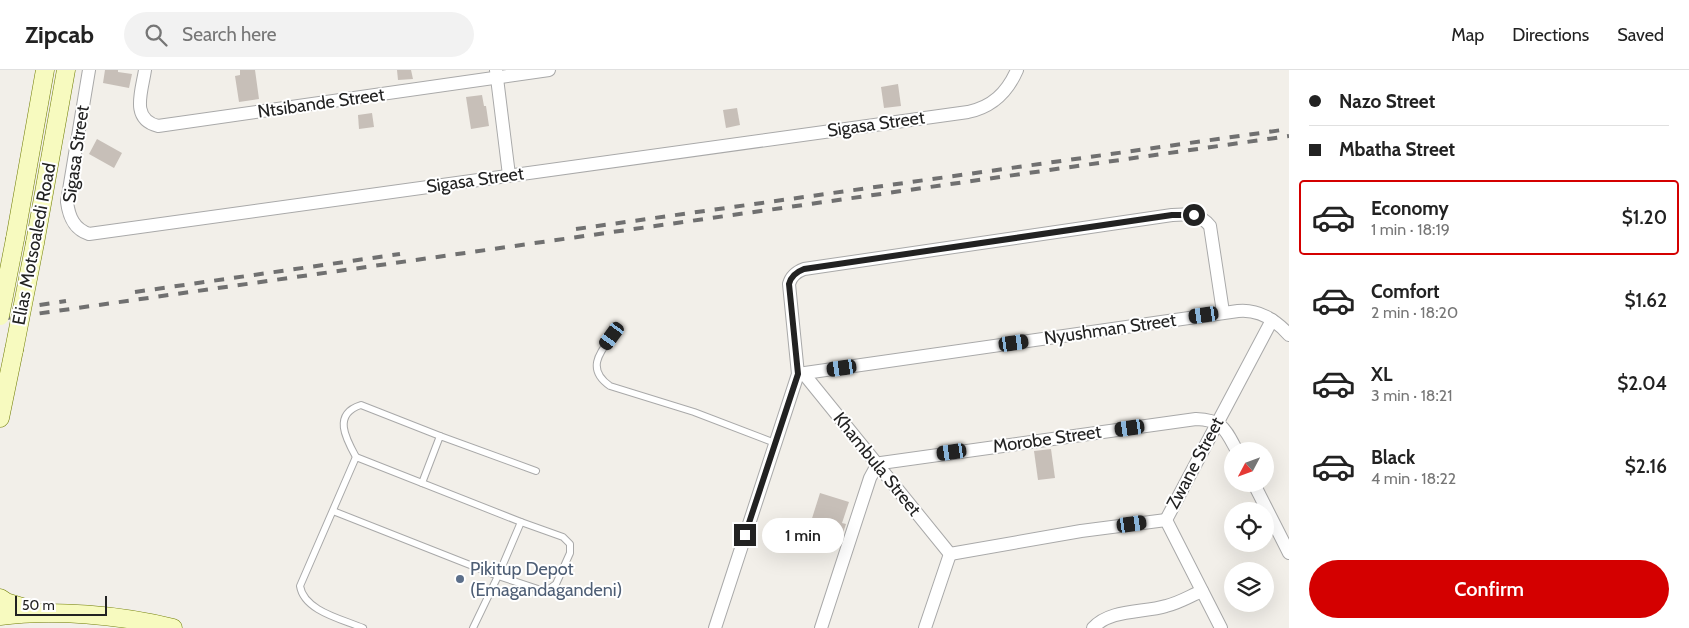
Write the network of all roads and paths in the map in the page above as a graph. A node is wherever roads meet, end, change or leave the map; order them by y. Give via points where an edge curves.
1 (46, 70) edge
2 (66, 70) edge
3 (89, 70) edge
4 (146, 70) edge
5 (549, 70) edge
6 (1017, 70) edge
7 (496, 74) edge
8 (510, 175) junction
9 (1223, 312) junction
10 (0, 316) edge
11 (1272, 320) junction
12 (1289, 335) edge
13 (612, 336) dead end
14 (801, 374) junction
15 (0, 418) edge
16 (1217, 422) junction
17 (440, 436) junction
18 (1232, 442) edge
19 (775, 443) junction
20 (356, 457) junction
21 (877, 465) junction
22 (536, 471) dead end
23 (422, 483) junction
24 (1258, 492) edge
25 (333, 510) junction
26 (1166, 520) junction
27 (521, 522) junction
28 (1289, 552) edge
29 (950, 554) junction
30 (498, 576) junction
31 (1202, 591) junction
32 (0, 598) edge
33 (44, 614) junction
34 (0, 616) edge
35 (173, 628) edge
36 (363, 628) edge
37 (474, 628) edge
38 (715, 628) edge
39 (821, 628) edge
40 (925, 628) edge
41 (1093, 628) edge
42 (1220, 628) edge

1 - 10 main road, Elias Motsoaledi Road, bridge
2 - 15 main road, Elias Motsoaledi Road, bridge
3 - 8 street, Sigasa Street via 67,202 74,224 89,234
4 - 7 street, Ntsibande Street via 140,112 144,119 158,126
5 - 7 street, Ntsibande Street
6 - 8 street, Sigasa Street via 998,98 980,109
7 - 8 street
9 - 11 street, Nyushman Street via 1245,310
9 - 14 street, Nyushman Street
9 - 14 street via 1210,226 1199,216 1172,215 800,271 791,277 789,284
11 - 12 street, Nyushman Street
11 - 16 street, Zwane Street
13 - 19 lane via 600,353 597,368 601,380 610,386 694,412
14 - 19 street
14 - 21 street, Khambula Street
16 - 18 street
16 - 21 street, Morobe Street via 1196,419 893,460
16 - 26 street, Zwane Street
17 - 20 lane via 361,405 351,408 344,418 344,435
17 - 22 lane
17 - 23 lane
19 - 38 street
20 - 23 lane
20 - 25 lane
21 - 29 street, Khambula Street
21 - 39 street
23 - 27 lane
24 - 28 street
25 - 30 lane
25 - 36 lane via 300,586 302,595 322,611
26 - 29 street, Zwane Street
26 - 31 street
27 - 30 lane
27 - 30 lane via 564,537 570,544 570,553 556,584 549,589 541,590
29 - 40 street
30 - 37 lane
31 - 41 street via 1166,606 1110,617
31 - 42 street
32 - 33 main road
33 - 34 main road
33 - 35 main road via 128,619

